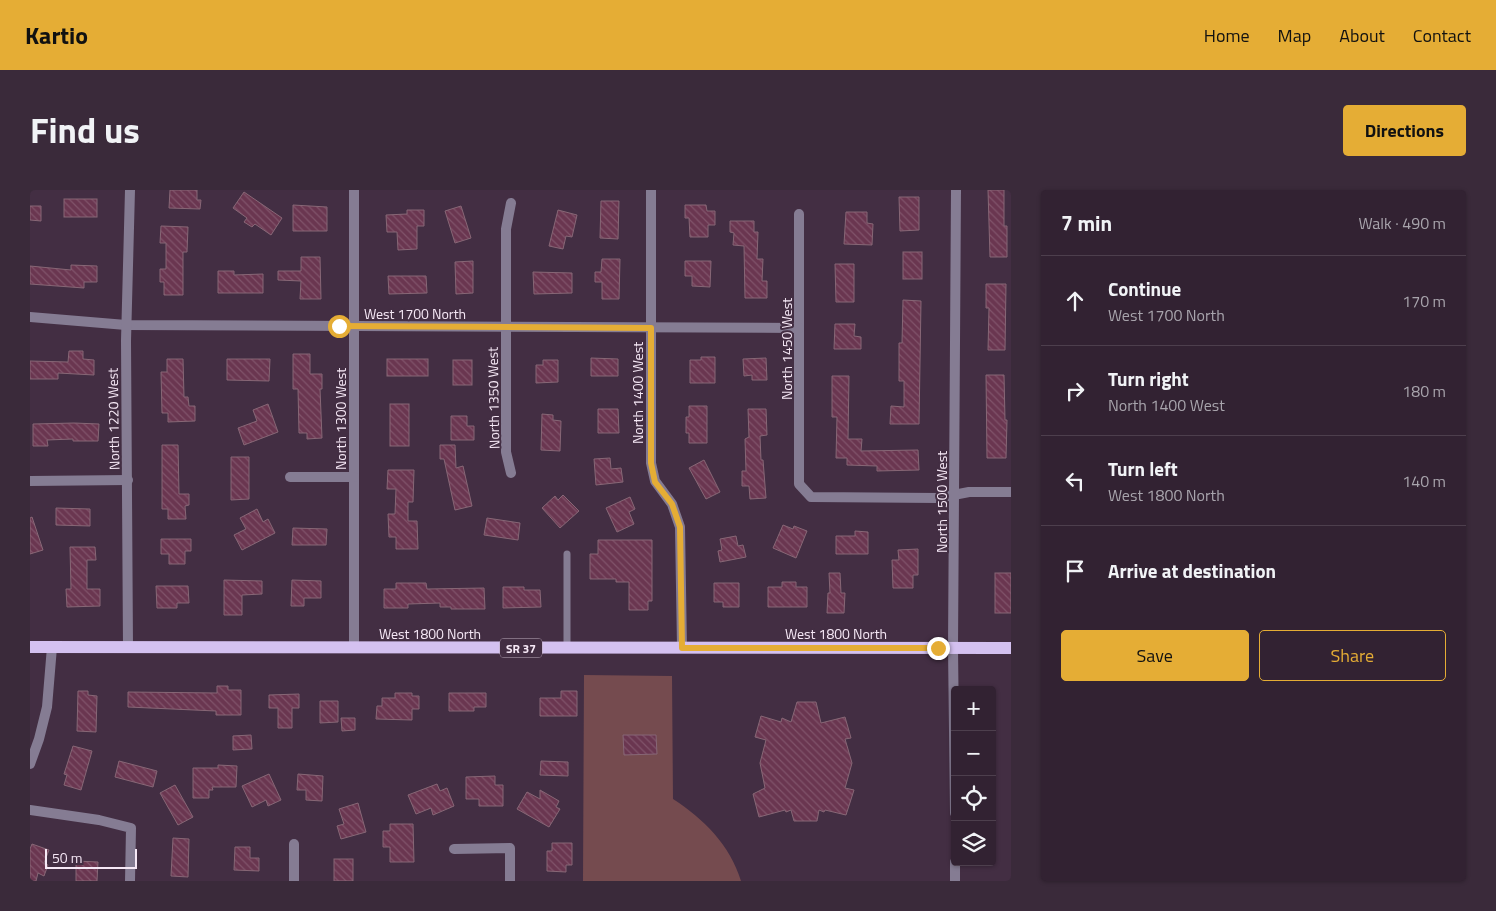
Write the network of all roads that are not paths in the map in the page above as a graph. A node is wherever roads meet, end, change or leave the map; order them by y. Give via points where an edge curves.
1 (130, 190) edge
2 (354, 190) edge
3 (651, 190) edge
4 (956, 190) edge
5 (511, 203) dead end
6 (799, 214) dead end
7 (30, 317) edge
8 (126, 326) junction
9 (354, 326) junction
10 (506, 327) junction
11 (651, 328) junction
12 (799, 328) junction
13 (511, 474) dead end
14 (290, 476) dead end
15 (354, 476) junction
16 (128, 480) junction
17 (30, 481) edge
18 (1011, 492) edge
19 (954, 495) junction
20 (567, 554) dead end
21 (30, 647) edge
22 (52, 647) junction
23 (128, 647) junction
24 (354, 648) junction
25 (567, 648) junction
26 (682, 648) junction
27 (953, 648) junction
28 (1011, 648) edge
29 (30, 764) edge
30 (955, 776) edge
31 (30, 810) edge
32 (294, 844) dead end
33 (454, 849) dead end
34 (955, 866) edge
35 (130, 881) edge
36 (294, 881) edge
37 (510, 881) edge
38 (955, 881) edge

1 - 8 street, North 1220 West
2 - 9 street, North 1300 West
3 - 11 street, North 1400 West
4 - 19 street, North 1500 West
5 - 10 street, North 1350 West via 506,229
6 - 12 street, North 1450 West
7 - 8 street, West 1700 North
8 - 9 street, West 1700 North
8 - 16 street, North 1220 West
9 - 10 street, West 1700 North
9 - 15 street, North 1300 West
10 - 11 street, West 1700 North
10 - 13 street, North 1350 West via 506,452
11 - 12 street, West 1700 North
11 - 26 street, North 1400 West via 651,463 655,482 672,504 680,527
12 - 19 street, North 1450 West via 799,484 810,497 938,498
14 - 15 street
15 - 24 street, North 1300 West
16 - 17 street
16 - 23 street, North 1220 West
18 - 19 street
19 - 27 street, North 1500 West
20 - 25 lane
21 - 22 main road, West 1800 North / SR 37
22 - 23 main road, West 1800 North / SR 37
22 - 29 street via 47,708
23 - 24 main road, West 1800 North / SR 37
24 - 25 main road, West 1800 North / SR 37
25 - 26 main road, West 1800 North / SR 37
26 - 27 main road, West 1800 North / SR 37
27 - 28 main road, West 1800 North / SR 37
27 - 30 street, North 1500 West
31 - 35 street via 131,828
32 - 36 street
33 - 37 street via 510,848
34 - 38 street

